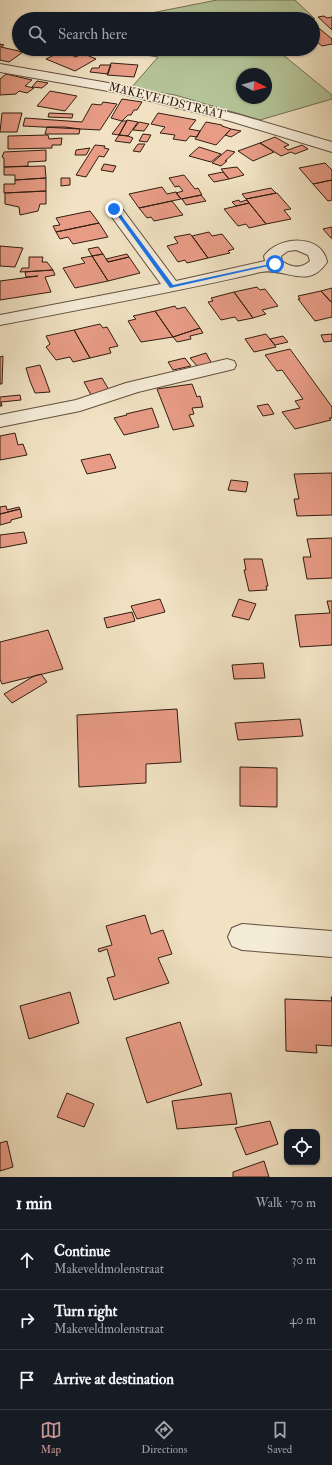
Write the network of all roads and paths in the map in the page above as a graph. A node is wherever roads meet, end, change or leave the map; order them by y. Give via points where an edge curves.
1 (0, 68) edge
2 (332, 147) edge
3 (114, 209) dead end
4 (275, 264) junction
5 (315, 267) junction
6 (332, 272) edge
7 (172, 287) junction
8 (0, 320) edge
9 (227, 365) dead end
10 (0, 421) edge
11 (242, 937) dead end
12 (332, 944) edge

1 - 2 street, MAKEVELDSTRAAT via 114,88 235,118
3 - 7 street
4 - 5 street via 289,271 299,272
4 - 5 street via 272,256 275,252 286,246 296,245 314,251 319,256 319,262
4 - 7 street
5 - 6 street
7 - 8 street
9 - 10 street via 133,387 80,405
11 - 12 street

